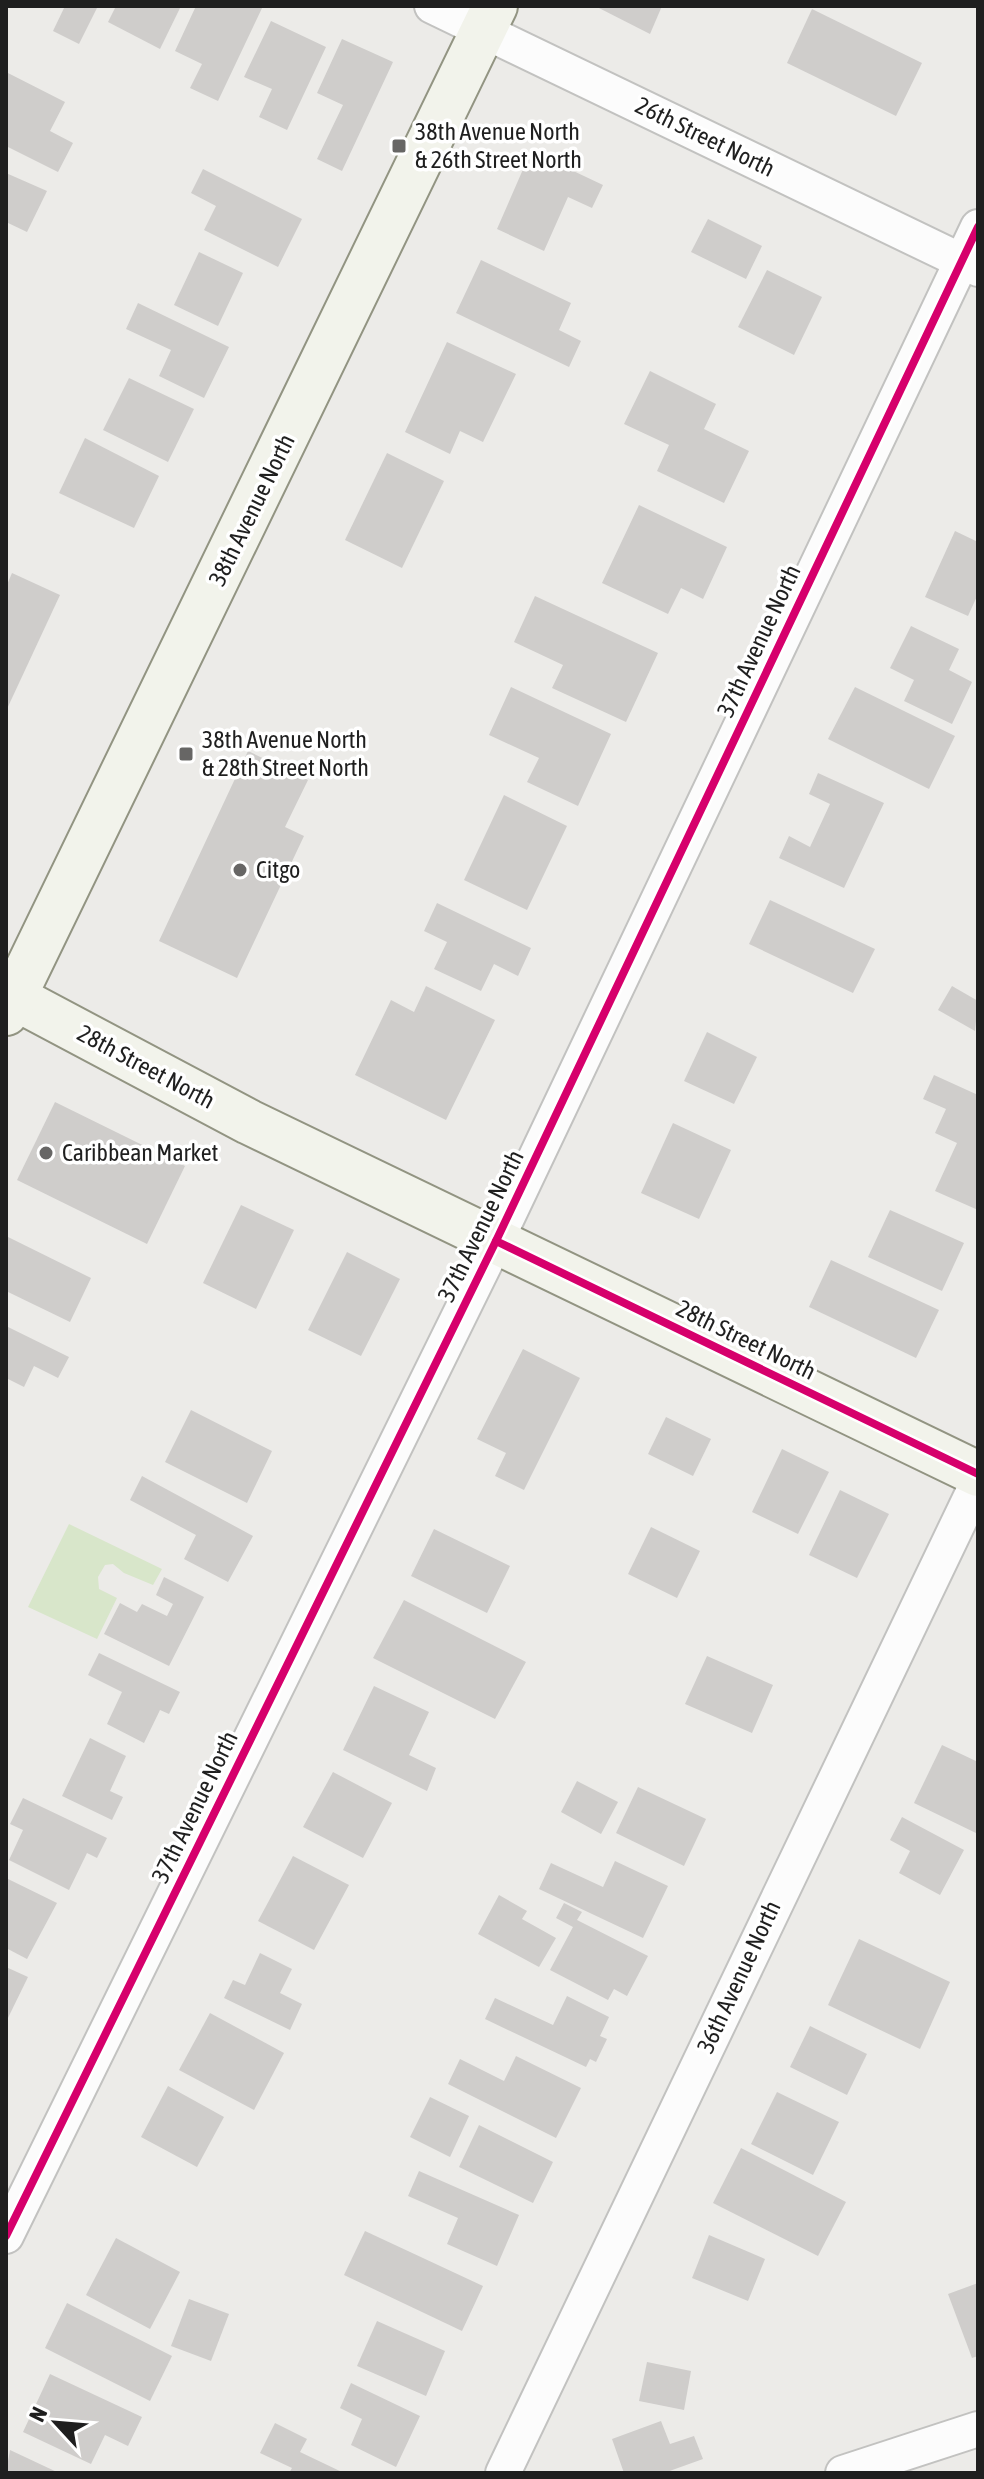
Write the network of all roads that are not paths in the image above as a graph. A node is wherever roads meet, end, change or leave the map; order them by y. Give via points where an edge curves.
1 (432, 6) edge
2 (490, 18) edge
3 (978, 227) edge
4 (970, 265) edge
5 (9, 1001) edge
6 (496, 1241) junction
7 (978, 1474) edge
8 (978, 1482) edge
9 (14, 2196) edge
10 (6, 2236) edge
11 (978, 2429) edge
12 (503, 2473) edge
13 (843, 2473) edge

1 - 2 street, 26th Street North
2 - 4 street, 26th Street North
2 - 5 street, 38th Avenue North
3 - 4 street, 37th Avenue North
4 - 6 street, 37th Avenue North
5 - 6 street, 28th Street North
6 - 7 street, 28th Street North
6 - 9 street, 37th Avenue North
8 - 12 street, 36th Avenue North
9 - 10 street, 37th Avenue North
11 - 13 street

